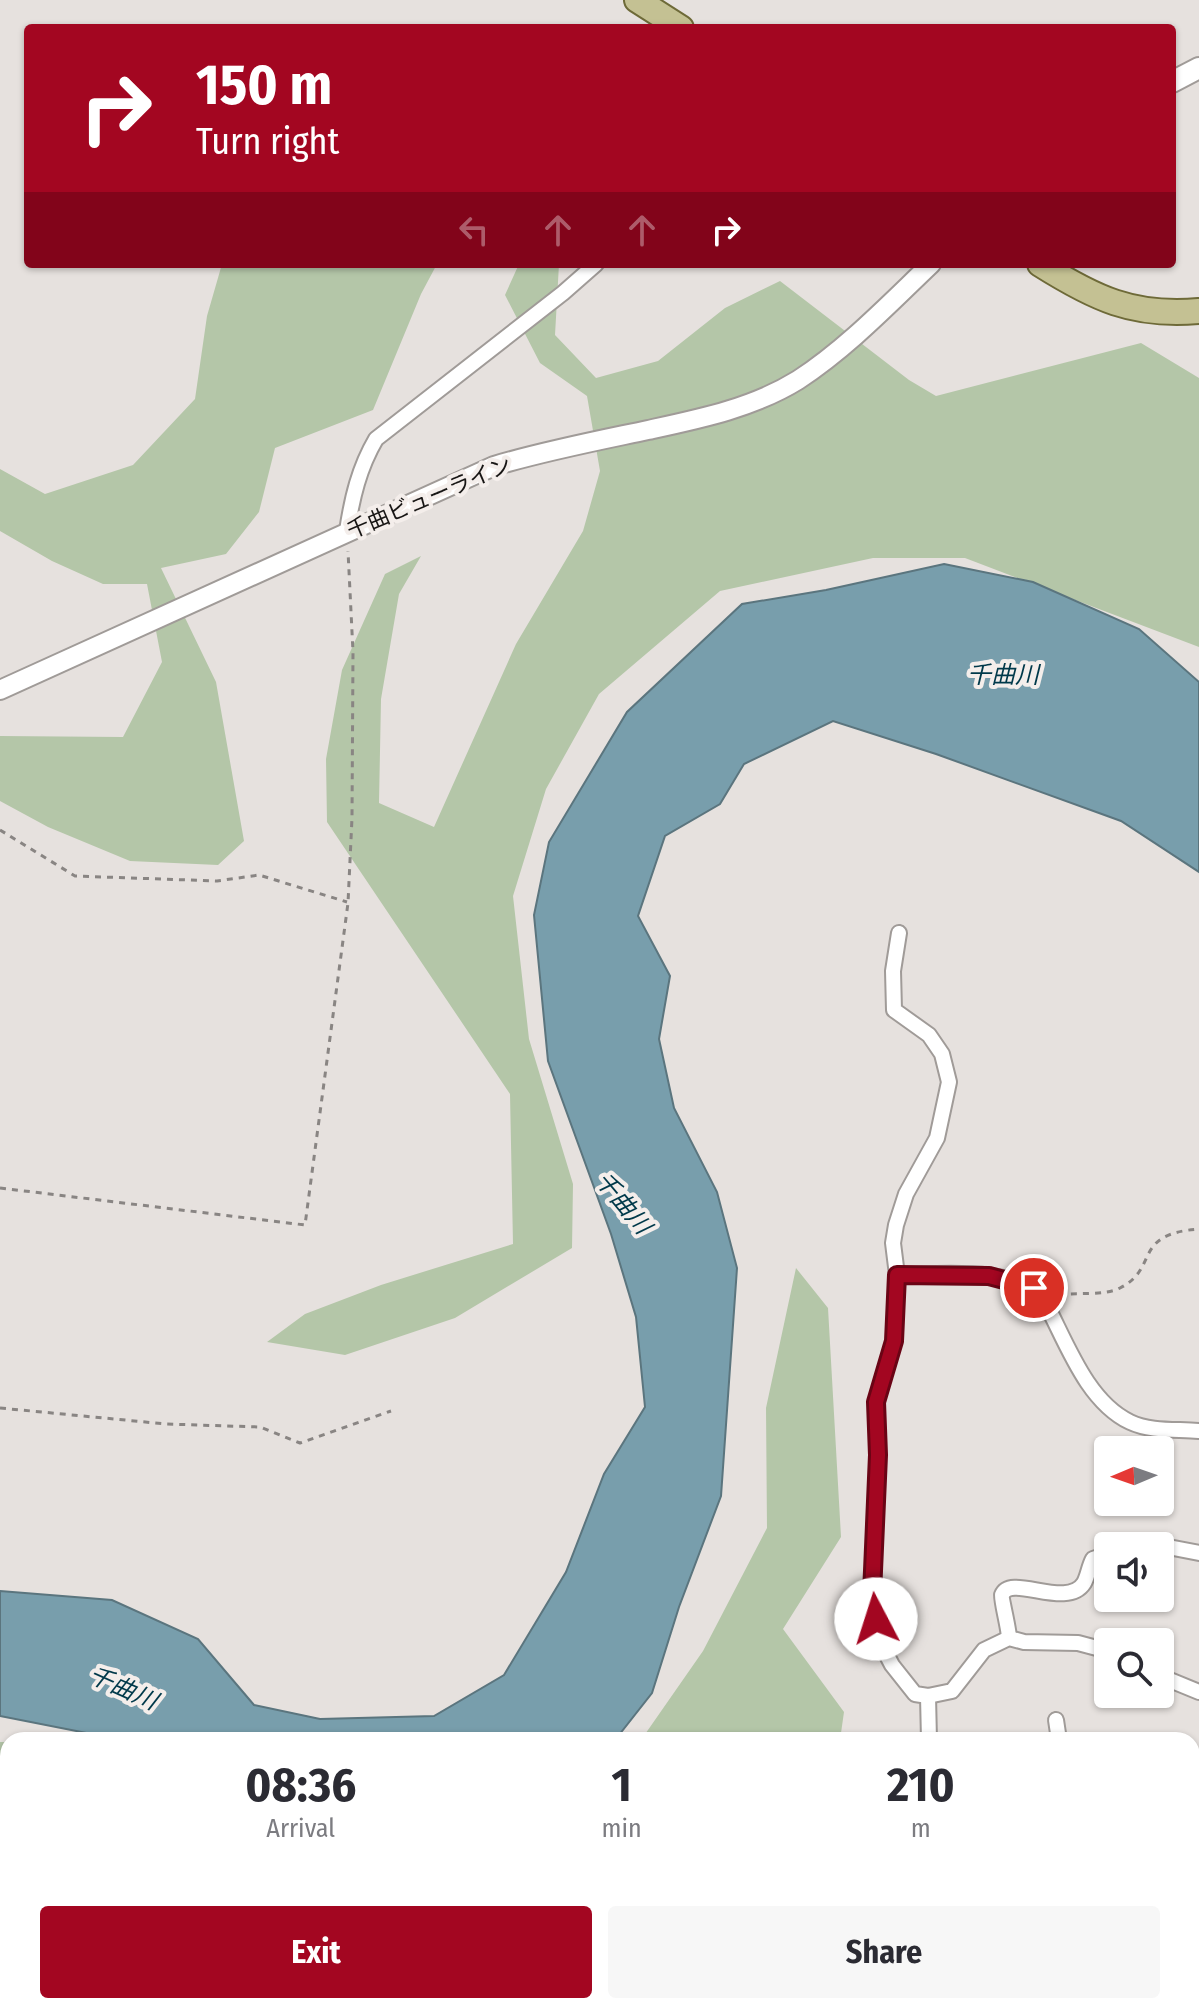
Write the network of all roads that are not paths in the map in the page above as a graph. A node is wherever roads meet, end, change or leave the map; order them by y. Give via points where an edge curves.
1 (637, 0) edge
2 (675, 24) edge
3 (1199, 68) edge
4 (1176, 80) edge
5 (591, 268) edge
6 (927, 268) edge
7 (1046, 268) edge
8 (1199, 311) edge
9 (347, 531) junction
10 (0, 690) edge
11 (899, 933) dead end
12 (897, 1275) junction
13 (1199, 1431) edge
14 (1174, 1548) edge
15 (1199, 1553) edge
16 (1094, 1559) edge
17 (1009, 1638) junction
18 (1094, 1647) edge
19 (1174, 1682) edge
20 (1199, 1692) edge
21 (928, 1696) junction
22 (1056, 1720) dead end
23 (929, 1732) edge
24 (1058, 1732) edge

1 - 2 main road
3 - 4 main road
5 - 9 street via 376,439 351,499
6 - 9 street, 千曲ビューライン via 841,348 796,381 751,403 494,466
7 - 8 main road via 1086,293 1133,310
9 - 10 street, 千曲ビューライン
11 - 12 street via 894,1010 929,1035 942,1054 949,1082 937,1138 906,1194 896,1225
12 - 13 street via 989,1276 1034,1288 1098,1396 1113,1411 1153,1428
12 - 21 street via 894,1341 876,1402 872,1594 881,1644 892,1665 915,1694
14 - 15 street
16 - 17 street via 1084,1582 1071,1592 1007,1589 1002,1601
17 - 18 street
17 - 21 street via 984,1650 952,1691
19 - 20 street
21 - 23 street
22 - 24 street

